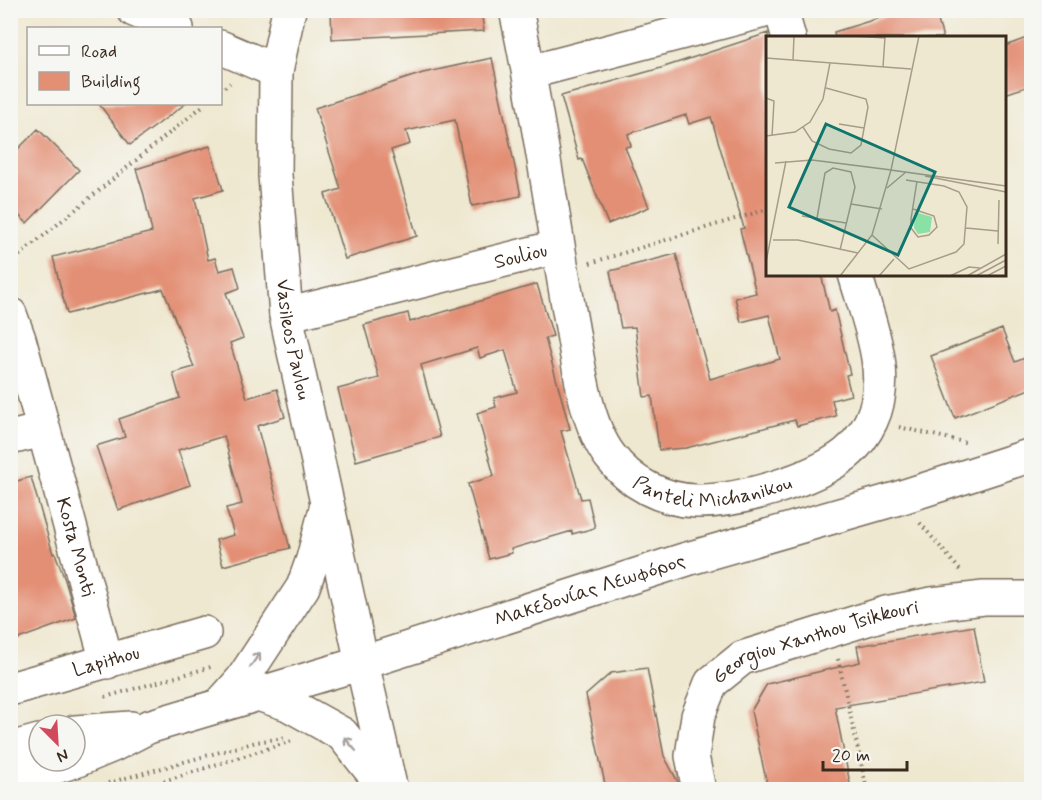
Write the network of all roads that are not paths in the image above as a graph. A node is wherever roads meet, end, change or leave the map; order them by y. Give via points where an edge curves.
1 (134, 10) edge
2 (289, 10) edge
3 (516, 10) edge
4 (768, 10) edge
5 (781, 10) edge
6 (175, 27) edge
7 (788, 36) edge
8 (222, 48) edge
9 (276, 71) junction
10 (530, 72) junction
11 (560, 260) junction
12 (856, 276) edge
13 (10, 314) edge
14 (286, 315) junction
15 (43, 430) junction
16 (10, 438) edge
17 (1032, 454) edge
18 (327, 505) junction
19 (1032, 598) edge
20 (204, 633) dead end
21 (106, 662) junction
22 (362, 663) junction
23 (10, 689) edge
24 (258, 694) junction
25 (219, 706) junction
26 (148, 728) junction
27 (87, 731) edge
28 (27, 744) edge
29 (10, 749) edge
30 (87, 756) edge
31 (38, 773) edge
32 (10, 782) edge
33 (387, 789) edge
34 (391, 789) edge
35 (699, 789) edge

1 - 6 street
2 - 9 street, Vasileos Pavlou
3 - 10 street, Souliou
4 - 10 street
5 - 7 street
8 - 9 street
9 - 14 street, Vasileos Pavlou via 275,175
10 - 11 street, Souliou
11 - 12 street, Panteli Michanikou via 585,394 608,454 627,476 642,485 696,501 741,496 787,483 830,465 849,452 871,420 880,375
11 - 14 street, Souliou
13 - 15 street, Kosta Monti
14 - 18 street, Vasileos Pavlou
15 - 16 street
15 - 21 street, Kosta Monti
17 - 22 street, Μακεδονίας Λεωφόρος
18 - 22 street, Vasileos Pavlou
25 -> 18 street via 242,680 303,587
19 - 35 street, Georgiou Xanthou Tsikkouri via 984,597 886,613 742,658 711,683 698,716 692,756
20 - 21 street, Lapithou
21 - 23 street, Lapithou
22 - 24 street, Μακεδονίας Λεωφόρος
22 - 34 street, Vasileos Pavlou
24 - 25 street, Μακεδονίας Λεωφόρος
33 -> 24 street via 342,734 288,704
25 - 26 street, Μακεδονίας Λεωφόρος
26 - 27 street, Μακεδονίας Λεωφόρος
26 - 30 street, Μακεδονίας Λεωφόρος
28 - 29 street
31 - 32 street, Μακεδονίας Λεωφόρος

